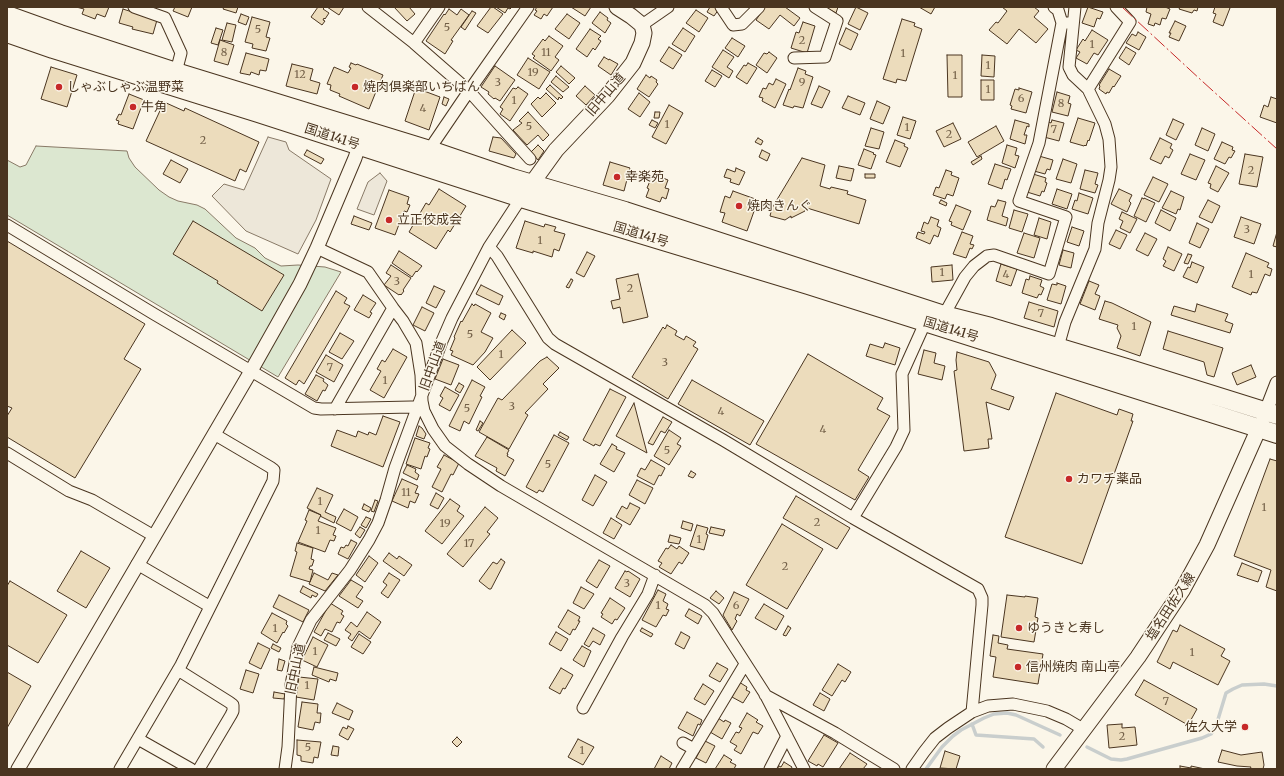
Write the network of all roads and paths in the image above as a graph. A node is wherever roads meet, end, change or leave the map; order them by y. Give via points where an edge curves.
1 (134, 7) edge
2 (368, 7) edge
3 (440, 7) edge
4 (528, 7) edge
5 (617, 7) edge
6 (668, 7) edge
7 (721, 7) edge
8 (759, 7) edge
9 (815, 7) edge
10 (1054, 7) edge
11 (1075, 7) edge
12 (1116, 7) edge
13 (7, 15) edge
14 (1068, 23) junction
15 (642, 25) junction
16 (7, 33) edge
17 (414, 43) junction
18 (794, 58) dead end
19 (176, 72) junction
20 (1088, 89) junction
21 (469, 91) junction
22 (362, 138) junction
23 (430, 150) junction
24 (530, 159) dead end
25 (532, 184) junction
26 (521, 198) junction
27 (7, 224) edge
28 (489, 247) junction
29 (317, 248) junction
30 (393, 308) junction
31 (944, 315) junction
32 (925, 323) junction
33 (1058, 347) junction
34 (251, 371) junction
35 (1277, 383) edge
36 (419, 402) junction
37 (335, 409) junction
38 (1271, 413) edge
39 (1259, 428) junction
40 (214, 434) junction
41 (1277, 434) edge
42 (7, 453) edge
43 (853, 518) junction
44 (154, 536) junction
45 (137, 564) junction
46 (655, 575) junction
47 (210, 606) junction
48 (745, 664) junction
49 (178, 670) junction
50 (765, 694) junction
51 (583, 708) dead end
52 (972, 712) junction
53 (1083, 729) junction
54 (787, 736) junction
55 (138, 739) junction
56 (683, 743) dead end
57 (694, 749) junction
58 (18, 769) edge
59 (120, 769) edge
60 (191, 769) edge
61 (199, 769) edge
62 (285, 769) edge
63 (682, 769) edge
64 (770, 769) edge
65 (804, 769) edge
66 (894, 769) edge
67 (912, 769) edge
68 (1054, 769) edge

1 - 19 street via 165,18 181,53
2 - 17 street
3 - 17 street
4 - 21 street
5 - 15 main road
6 - 15 street
7 - 8 street via 733,25 742,24
9 - 18 street via 837,21 825,57
10 - 14 street
11 - 14 street
12 - 20 street via 1130,22
13 - 19 highway, 国道141号
14 - 20 street via 1069,67 1073,75
14 - 31 street via 1039,143 1019,201 1066,217 1049,274 994,255 987,256 965,277
15 - 25 main road, 旧中山道 via 642,43 633,63 607,96 556,150
16 - 22 highway, 国道141号 via 258,113
17 - 21 street
19 - 22 highway, 国道141号
20 - 33 street via 1105,124 1109,139 1110,173 1098,223 1095,249 1065,322
21 - 23 street
21 - 24 street
22 - 23 highway, 国道141号
22 - 26 highway, 国道141号
22 - 29 street
23 - 25 highway, 国道141号
25 - 26 main road, 旧中山道
25 - 31 highway, 国道141号 via 625,211
26 - 28 street, 旧中山道
26 - 32 highway, 国道141号
27 - 34 street
28 - 36 street, 旧中山道 via 452,318
28 - 43 street via 548,338 556,344
29 - 30 street via 368,272
29 - 34 street via 300,284
30 - 36 street via 404,321 416,343 421,375
30 - 37 street
31 - 33 highway, 国道141号
32 - 39 highway, 国道141号
32 - 43 street via 902,374 904,430
33 - 38 highway, 国道141号
34 - 37 street via 314,408
34 - 40 street
35 - 38 street
36 - 37 street via 406,407
36 - 46 street via 433,429 456,456 508,490
36 - 62 street, 旧中山道 via 394,468 378,522 350,570 311,620 298,647 291,685
38 - 39 street
39 - 41 highway, 国道141号
39 - 53 main road, 塩名田佐久線 via 1191,575 1162,623
40 - 44 street
40 - 47 street via 270,467 274,470 274,475
42 - 44 street via 69,491 92,500
43 - 52 street via 978,589 982,605
44 - 45 street
45 - 47 street
45 - 58 street
46 - 48 street via 705,605
46 - 51 street via 648,594
47 - 49 street
48 - 50 street
48 - 57 street
49 - 55 street
49 - 61 street via 233,706 231,715
50 - 54 street
50 - 66 street
52 - 53 street via 988,706 1012,704 1047,711
52 - 67 street via 936,738
53 - 68 main road, 塩名田佐久線
54 - 64 street
54 - 65 street
55 - 59 street
55 - 60 street
56 - 57 street
57 - 63 street

